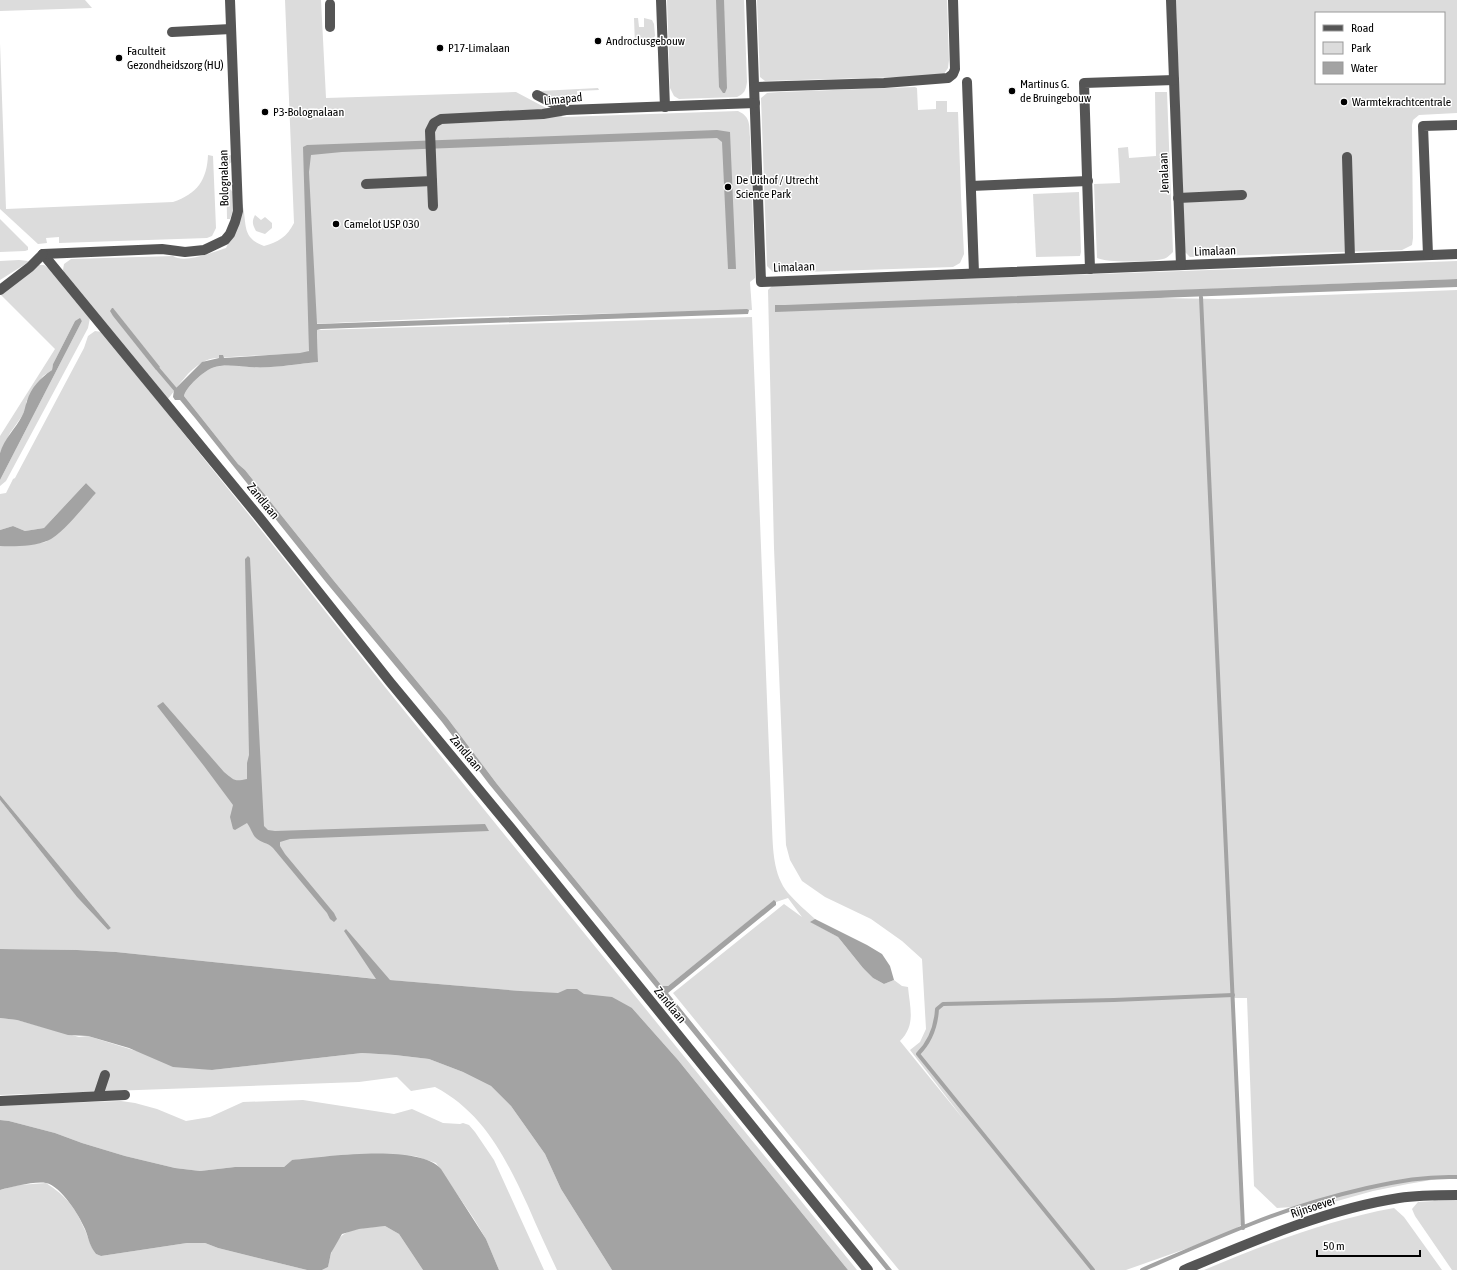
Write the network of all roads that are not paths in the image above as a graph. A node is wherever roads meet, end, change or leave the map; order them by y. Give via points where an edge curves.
1 (230, 0) edge
2 (661, 0) edge
3 (751, 0) edge
4 (953, 0) edge
5 (1171, 0) edge
6 (330, 4) dead end
7 (330, 27) dead end
8 (231, 29) junction
9 (172, 32) dead end
10 (1174, 80) junction
11 (967, 82) dead end
12 (755, 87) junction
13 (537, 94) dead end
14 (755, 103) junction
15 (665, 107) junction
16 (566, 110) junction
17 (1457, 125) edge
18 (1347, 157) dead end
19 (432, 181) junction
20 (1088, 181) junction
21 (366, 184) dead end
22 (971, 186) junction
23 (1242, 195) dead end
24 (1178, 198) junction
25 (433, 206) dead end
26 (43, 254) junction
27 (1457, 254) edge
28 (1428, 255) junction
29 (1350, 258) junction
30 (1181, 265) junction
31 (1090, 269) junction
32 (974, 273) junction
33 (0, 290) edge
34 (105, 1075) dead end
35 (125, 1094) dead end
36 (98, 1096) junction
37 (0, 1101) edge
38 (1457, 1195) edge
39 (868, 1270) edge
40 (1184, 1270) edge

1 - 8 street, Bolognalaan
2 - 15 street
3 - 12 street, Limalaan
4 - 12 street via 955,69 948,78 884,83
5 - 10 street, Jenalaan
6 - 7 street
8 - 9 street
8 - 26 street, Bolognalaan via 238,211 230,234 225,240 204,250 185,252 162,249
10 - 20 street via 1084,82
10 - 24 street, Jenalaan
11 - 22 street
12 - 14 street, Limalaan
13 - 16 street
14 - 15 street, Limapad
14 - 32 street, Limalaan via 762,282
15 - 16 street, Limapad
16 - 19 street, Limapad via 543,114 441,119 431,126
17 - 28 street via 1423,126
18 - 29 street
19 - 21 street
19 - 25 street, Limapad
20 - 22 street
20 - 31 street
22 - 32 street
23 - 24 street
24 - 30 street, Jenalaan
26 - 33 street
26 - 39 street, Zandlaan
27 - 28 street, Limalaan
28 - 29 street, Limalaan
29 - 30 street, Limalaan
30 - 31 street, Limalaan
31 - 32 street, Limalaan
34 - 36 street
35 - 36 street
36 - 37 street
38 - 40 street, Rijnsoever via 1400,1198 1367,1204 1282,1231

